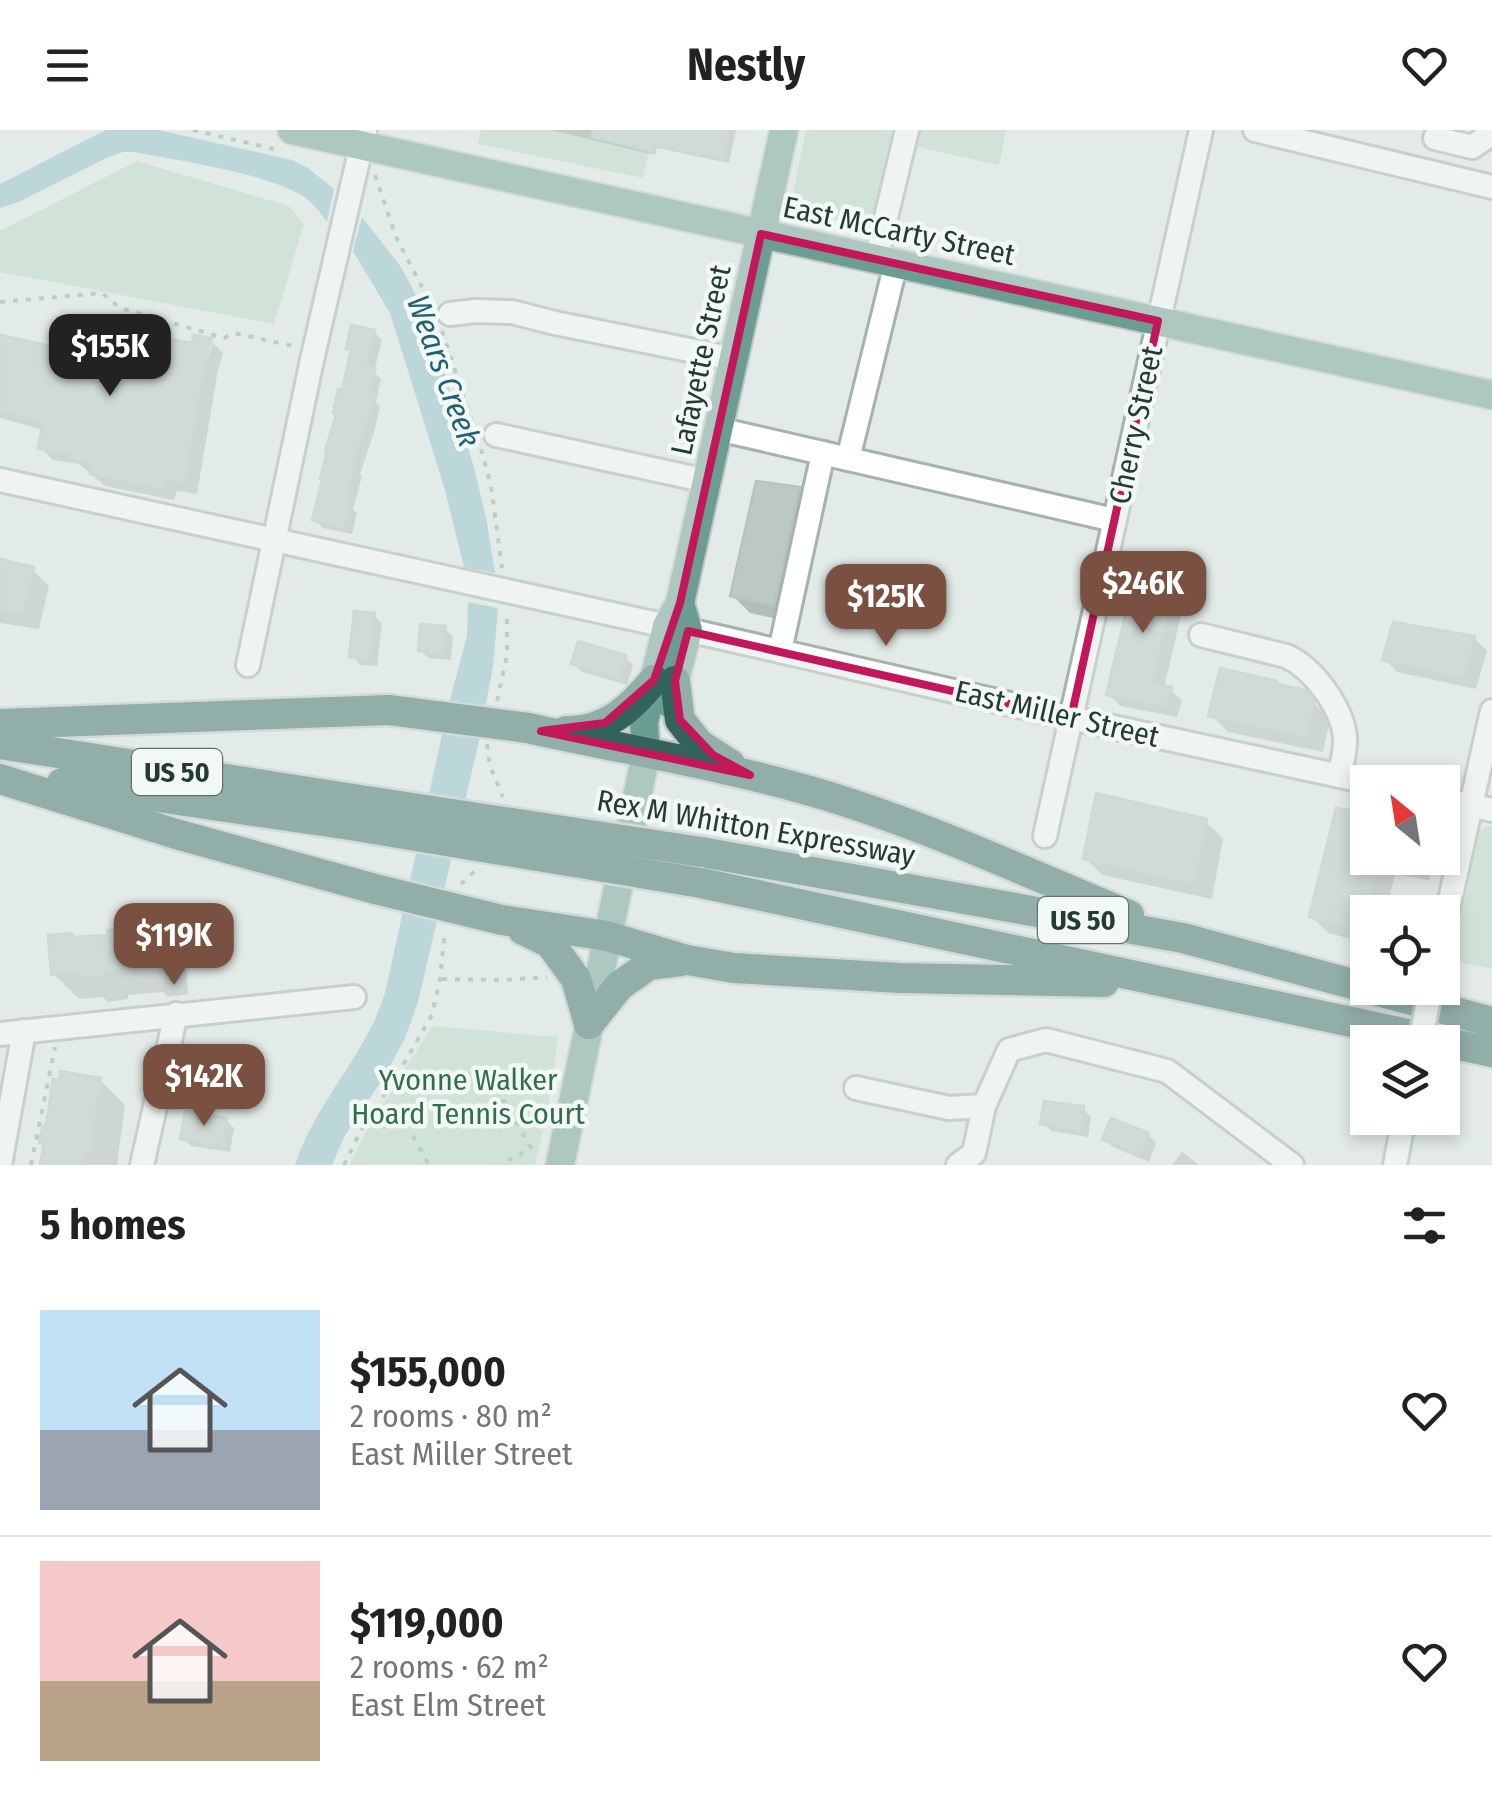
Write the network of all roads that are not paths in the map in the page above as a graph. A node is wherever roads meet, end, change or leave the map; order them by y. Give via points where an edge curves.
1 (784, 130) edge
2 (907, 130) edge
3 (1201, 130) edge
4 (1256, 130) edge
5 (1488, 130) edge
6 (1436, 134) edge
7 (363, 138) edge
8 (289, 140) edge
9 (1427, 171) junction
10 (1492, 187) edge
11 (762, 234) junction
12 (886, 261) junction
13 (450, 314) dead end
14 (1158, 321) junction
15 (734, 359) junction
16 (1492, 395) edge
17 (718, 429) junction
18 (496, 435) dead end
19 (823, 454) junction
20 (848, 459) junction
21 (0, 480) edge
22 (707, 481) junction
23 (1114, 520) junction
24 (275, 540) junction
25 (678, 620) junction
26 (1201, 636) dead end
27 (780, 651) junction
28 (248, 666) dead end
29 (664, 680) junction
30 (1492, 711) edge
31 (1071, 718) junction
32 (0, 724) edge
33 (534, 729) junction
34 (0, 744) edge
35 (646, 754) junction
36 (750, 775) junction
37 (1339, 776) junction
38 (0, 777) edge
39 (1350, 778) edge
40 (1482, 808) edge
41 (352, 812) junction
42 (1045, 836) dead end
43 (1455, 895) edge
44 (502, 920) junction
45 (606, 936) junction
46 (1183, 938) junction
47 (687, 960) junction
48 (1177, 984) junction
49 (354, 997) dead end
50 (176, 1014) junction
51 (1492, 1022) edge
52 (589, 1024) junction
53 (24, 1031) junction
54 (0, 1034) edge
55 (1492, 1052) edge
56 (856, 1088) dead end
57 (984, 1106) junction
58 (1401, 1135) edge
59 (550, 1158) edge
60 (0, 1165) edge
61 (142, 1165) edge
62 (958, 1165) edge
63 (1292, 1165) edge
64 (1395, 1165) edge

1 - 11 main road, Lafayette Street
2 - 12 street
3 - 14 street, Cherry Street
4 - 9 street
5 - 6 street via 1472,147
6 - 9 street
7 - 8 main road, East McCarty Street
7 - 11 main road, East McCarty Street
7 - 24 street
9 - 10 street
11 - 12 main road, East McCarty Street
11 - 15 main road, Lafayette Street
12 - 14 main road, East McCarty Street
12 - 20 street
13 - 15 street via 512,312
14 - 16 main road, East McCarty Street
14 - 23 street, Cherry Street
15 - 17 main road, Lafayette Street
17 - 19 street
17 - 22 main road, Lafayette Street
18 - 22 street
19 - 20 street
19 - 27 street
20 - 23 street
21 - 24 street, East Miller Street
22 - 25 main road, Lafayette Street
23 - 31 street, Cherry Street
24 - 25 street, East Miller Street
24 - 28 street
25 - 27 street, East Miller Street
25 - 29 main road, Lafayette Street
26 - 37 street via 1286,656 1310,672 1342,726
27 - 31 street, East Miller Street
29 - 33 highway via 605,723 580,732
29 - 35 main road, Lafayette Street via 644,722
29 - 36 highway via 680,720 699,744
30 - 40 street
31 - 37 street, East Miller Street
31 - 42 street, Cherry Street
32 - 33 highway, bridge via 388,710
33 - 35 highway
34 - 41 highway, Rex M Whitton Expressway / US 50
35 - 36 highway
35 - 45 main road, Lafayette Street
36 - 46 highway via 913,825
37 - 39 street, East Miller Street
38 - 41 highway, Rex M Whitton Expressway / US 50
38 - 44 highway, bridge via 176,834
40 - 43 street
41 - 46 highway, Rex M Whitton Expressway / US 50, bridge via 700,852
41 - 48 highway, Rex M Whitton Expressway / US 50, bridge
44 - 45 highway
44 - 52 highway via 550,943 576,979
45 - 47 highway
45 - 52 main road, Lafayette Street
46 - 51 highway, Rex M Whitton Expressway / US 50
47 - 48 highway via 900,978
47 - 52 highway via 649,966 619,986
48 - 55 highway, Rex M Whitton Expressway / US 50
49 - 50 street
50 - 53 street
50 - 61 street
52 - 59 main road, Lafayette Street
53 - 54 street
53 - 60 street
56 - 57 street via 949,1108
57 - 62 street via 974,1153
57 - 63 street via 1009,1050 1046,1040 1167,1071
58 - 64 street

